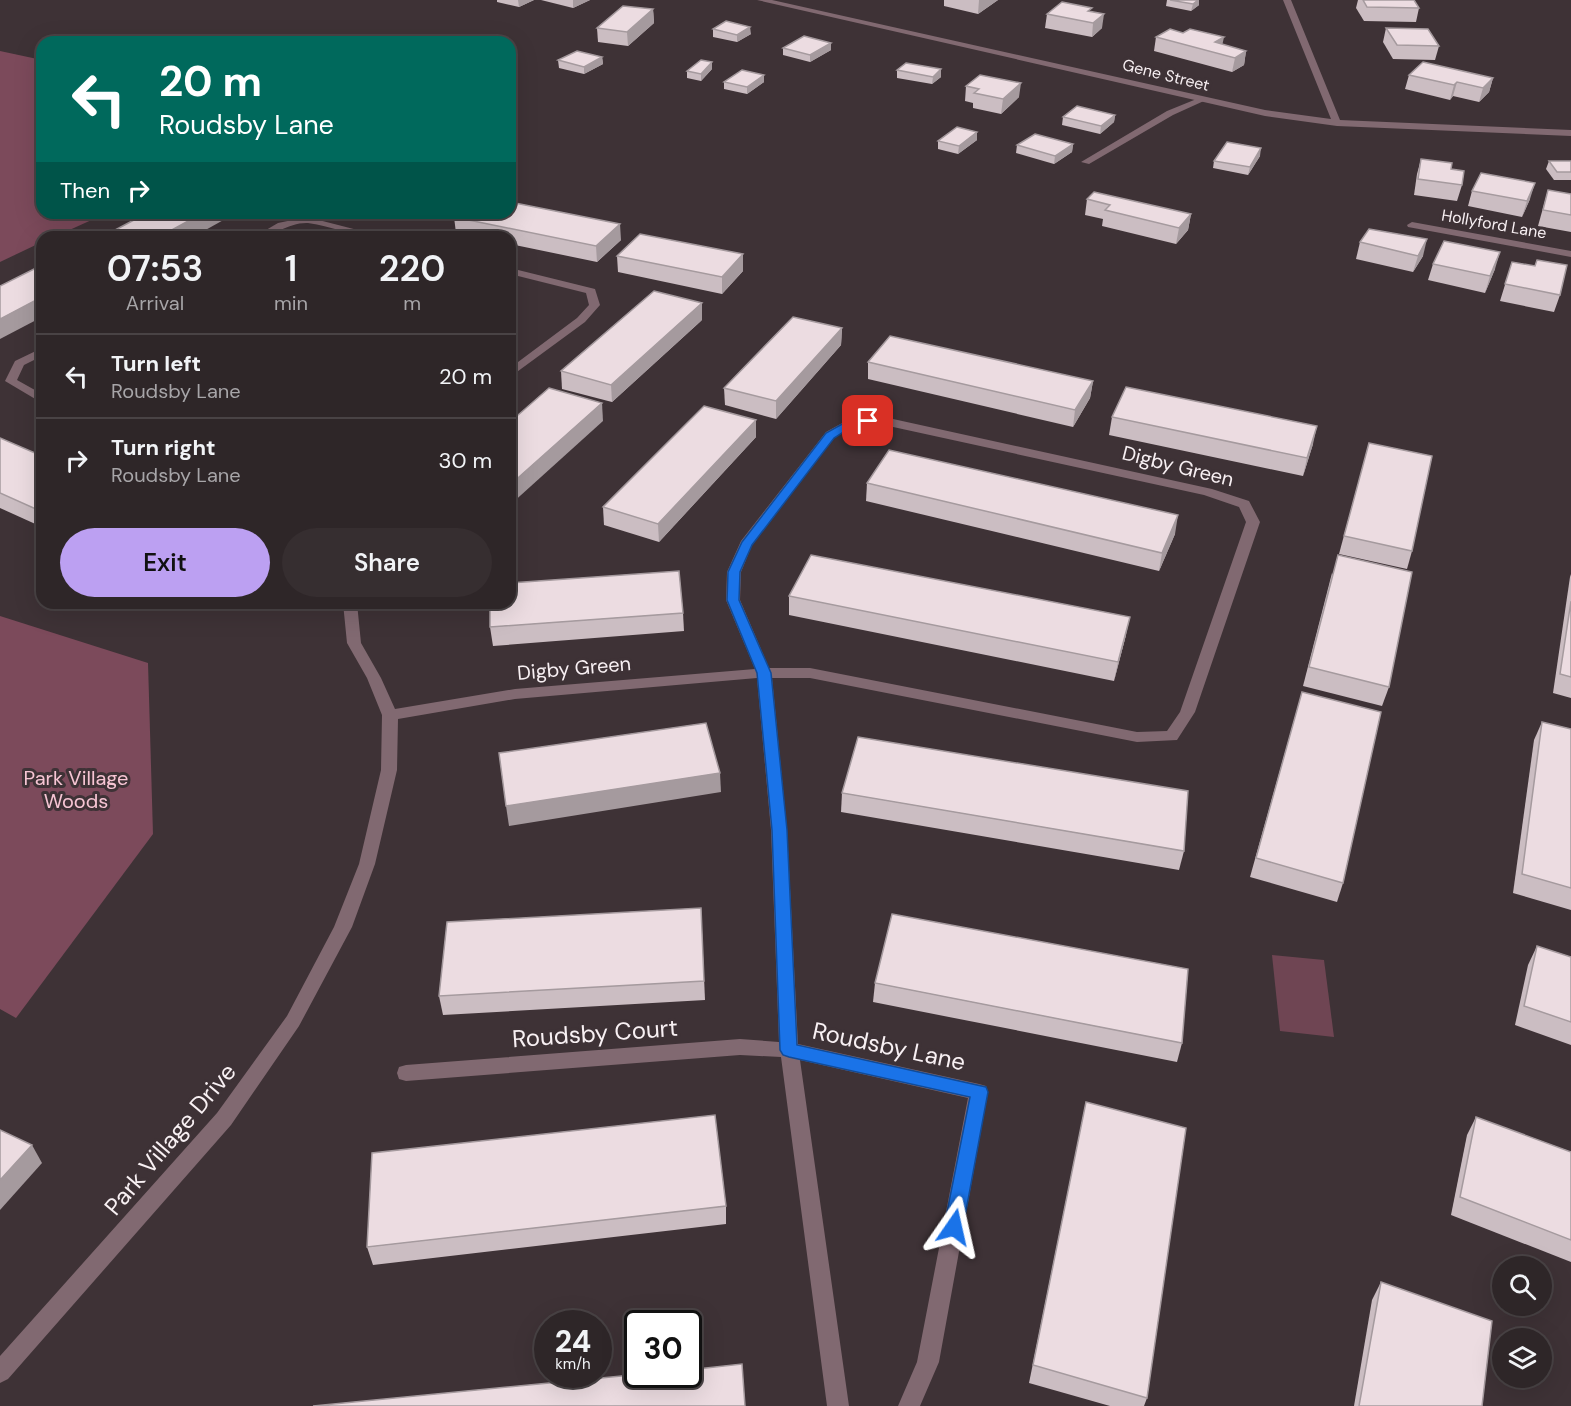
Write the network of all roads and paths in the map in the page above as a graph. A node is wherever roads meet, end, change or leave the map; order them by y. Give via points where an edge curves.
1 (760, 0) edge
2 (1287, 0) edge
3 (1202, 100) junction
4 (1337, 123) junction
5 (1571, 133) edge
6 (1086, 162) dead end
7 (1412, 225) dead end
8 (270, 231) edge
9 (350, 231) edge
10 (1571, 254) edge
11 (516, 272) edge
12 (36, 354) edge
13 (516, 369) edge
14 (36, 396) edge
15 (351, 609) edge
16 (764, 673) junction
17 (390, 715) junction
18 (789, 1050) junction
19 (406, 1073) dead end
20 (0, 1372) edge
21 (838, 1406) edge
22 (909, 1406) edge

1 - 3 street, Gene Street
2 - 4 street
3 - 4 street, Gene Street
3 - 6 street via 1170,113
4 - 5 street, Gene Street
7 - 10 street, Hollyford Lane
8 - 9 street via 307,220
11 - 13 street via 591,291 595,305
12 - 14 street via 19,363 11,381
15 - 17 street, Park Village Drive via 354,643
16 - 16 street, Digby Green via 733,600 734,572 746,544 830,435 853,421 884,421 1207,492 1244,504 1253,522 1186,712 1172,736 1137,737 810,673
16 - 17 street, Digby Green via 514,694
16 - 18 street, Roudsby Lane via 779,830
17 - 20 street, Park Village Drive via 389,770 367,864 343,927 293,1021 224,1119
18 - 19 street, Roudsby Court via 740,1047
18 - 21 street, Roudsby Lane
18 - 22 street, Roudsby Lane via 980,1092 928,1362

